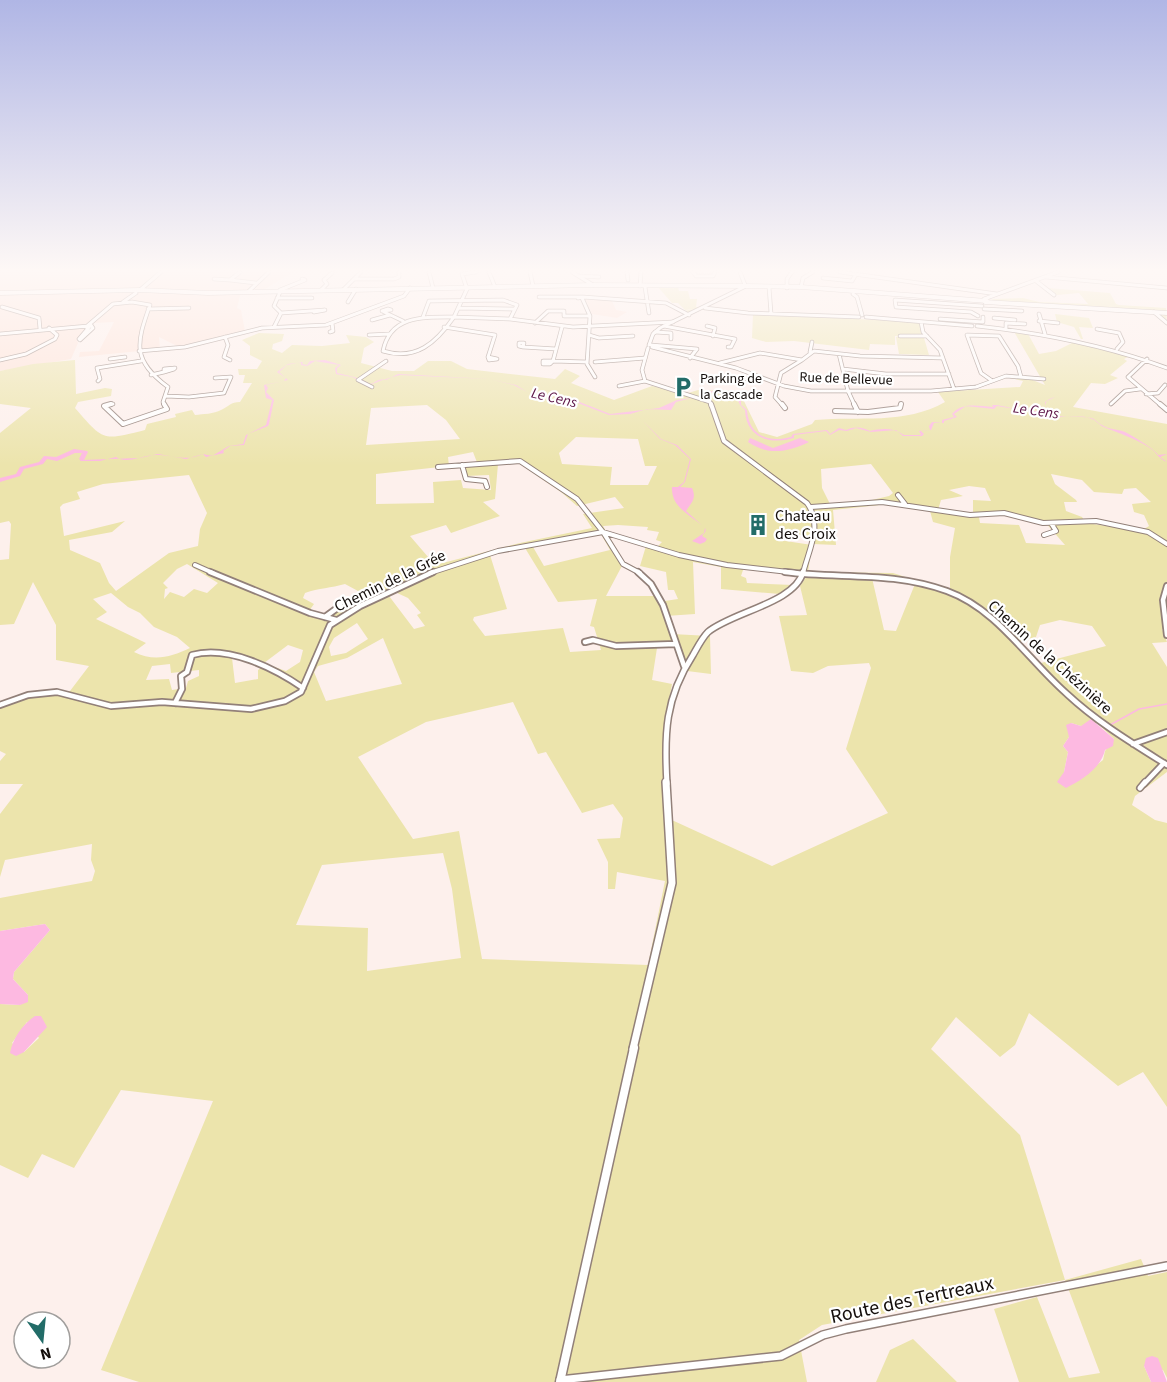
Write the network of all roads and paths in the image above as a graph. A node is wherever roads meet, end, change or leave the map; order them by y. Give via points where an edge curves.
1 (56, 336) edge
2 (140, 336) edge
3 (388, 336) edge
4 (437, 336) edge
5 (495, 336) edge
6 (559, 336) edge
7 (589, 336) edge
8 (608, 336) edge
9 (624, 336) edge
10 (633, 336) edge
11 (653, 336) edge
12 (717, 336) edge
13 (927, 336) edge
14 (968, 336) edge
15 (996, 336) edge
16 (1045, 336) edge
17 (1058, 336) edge
18 (1121, 336) edge
19 (225, 337) joint
20 (614, 337) junction
21 (1048, 340) dead end
22 (812, 342) dead end
23 (650, 346) junction
24 (523, 347) dead end
25 (728, 347) dead end
26 (556, 349) junction
27 (1118, 349) junction
28 (139, 351) junction
29 (810, 352) junction
30 (839, 354) junction
31 (396, 356) junction
32 (125, 357) dead end
33 (488, 357) dead end
34 (117, 358) junction
35 (645, 358) junction
36 (690, 358) junction
37 (943, 358) junction
38 (110, 359) dead end
39 (1147, 359) junction
40 (0, 360) edge
41 (230, 360) dead end
42 (802, 360) junction
43 (141, 361) junction
44 (587, 362) junction
45 (595, 362) dead end
46 (718, 364) junction
47 (117, 365) junction
48 (93, 366) dead end
49 (98, 368) junction
50 (1167, 368) edge
51 (843, 369) junction
52 (164, 372) dead end
53 (949, 374) junction
54 (151, 375) junction
55 (595, 377) dead end
56 (1021, 377) junction
57 (215, 378) dead end
58 (711, 378) dead end
59 (765, 378) junction
60 (1044, 379) dead end
61 (991, 380) junction
62 (98, 381) dead end
63 (645, 381) junction
64 (780, 385) junction
65 (1165, 385) dead end
66 (619, 386) dead end
67 (372, 387) dead end
68 (954, 389) junction
69 (1140, 389) junction
70 (848, 391) junction
71 (1146, 394) junction
72 (692, 395) joint
73 (166, 396) junction
74 (113, 404) dead end
75 (901, 404) dead end
76 (1111, 404) dead end
77 (785, 408) dead end
78 (167, 409) junction
79 (1166, 410) edge
80 (835, 411) dead end
81 (858, 412) junction
82 (171, 413) dead end
83 (462, 465) junction
84 (438, 467) dead end
85 (487, 487) dead end
86 (898, 495) dead end
87 (904, 504) junction
88 (811, 507) junction
89 (1051, 523) junction
90 (603, 532) junction
91 (1044, 535) dead end
92 (1167, 544) edge
93 (195, 565) dead end
94 (803, 574) junction
95 (1167, 586) edge
96 (341, 602) dead end
97 (325, 617) junction
98 (336, 620) junction
99 (1167, 635) edge
100 (585, 642) dead end
101 (676, 644) junction
102 (684, 666) junction
103 (302, 690) junction
104 (175, 703) junction
105 (0, 705) edge
106 (1167, 732) edge
107 (1133, 744) junction
108 (1165, 764) edge
109 (1140, 788) dead end
110 (1167, 1266) edge
111 (560, 1381) edge

1 - 40 street via 26,354
2 - 28 street
3 - 31 street via 382,350
4 - 31 street via 430,347
5 - 33 street
6 - 26 street
7 - 44 street
8 - 20 street
9 - 20 street
10 - 20 street
11 - 23 street
12 - 25 street via 735,339
13 - 37 street
14 - 61 street via 981,373
15 - 56 street via 1018,366
16 - 21 street
17 - 27 street
18 - 27 street via 1123,342
19 - 28 street via 179,348
19 - 41 street via 228,345 224,357
22 - 29 street
23 - 35 street
23 - 36 street, Rue de Bellevue
23 - 36 street via 697,349
24 - 26 street
26 - 44 street via 553,361
27 - 39 street
28 - 43 street
29 - 30 street
29 - 42 street
30 - 37 street
30 - 51 street
31 - 67 street via 360,379
32 - 34 street
34 - 38 street
34 - 47 street
35 - 45 street
35 - 63 street
36 - 46 street, Rue de Bellevue
37 - 53 street
39 - 50 street
39 - 69 street via 1128,378
42 - 46 street via 757,353
42 - 64 street via 782,371
43 - 47 street
43 - 54 street
44 - 55 street
46 - 59 street, Rue de Bellevue
47 - 49 street
48 - 49 street
49 - 62 street
51 - 53 street via 876,374
51 - 70 street
52 - 54 street
53 - 68 street
54 - 73 street via 168,387
56 - 60 street, Rue de Bellevue
56 - 61 street, Rue de Bellevue
57 - 73 street via 231,377 224,393 189,398
58 - 59 street
59 - 64 street, Rue de Bellevue
61 - 68 street, Rue de Bellevue via 976,387
63 - 66 street
63 - 72 street
64 - 70 street, Rue de Bellevue via 811,391
64 - 77 street via 775,397
65 - 71 street via 1158,393
68 - 70 street, Rue de Bellevue
69 - 71 street
69 - 76 street via 1125,390
70 - 81 street
71 - 79 street
72 - 88 street via 711,403 719,432 729,446
73 - 78 street via 163,402
74 - 78 street via 104,406 124,425
75 - 81 street via 900,408 888,411
78 - 82 street
80 - 81 street
83 - 84 street
83 - 85 street via 466,479 485,481
83 - 90 street via 520,461 577,499
86 - 87 street
87 - 88 street
87 - 89 street via 970,515 1004,513
88 - 94 street via 816,523
89 - 91 street via 1056,531
89 - 92 street via 1096,521 1148,532
90 - 94 street, Chemin de la Chézinière via 701,560
90 - 98 street, Chemin de la Grée via 498,550 443,567
90 - 101 street via 622,564 638,569 648,580 671,625
93 - 97 street
94 - 102 street via 795,588 707,633
94 - 107 street, Chemin de la Chézinière via 891,576 954,594 1015,639 1080,706
95 - 99 street via 1163,600
96 - 97 street
97 - 98 street
98 - 103 street, Chemin de la Grée via 325,633
100 - 101 street via 629,646
101 - 102 street
102 - 111 street via 673,693 664,738 672,884
103 - 104 street via 277,703 231,710
103 - 104 street via 280,675 230,656 200,652 190,657
104 - 105 street via 112,706 54,692 27,695
106 - 107 street
107 - 108 street, Chemin de la Chézinière
108 - 109 street
110 - 111 street, Route des Tertreaux via 846,1329 823,1335 780,1356

